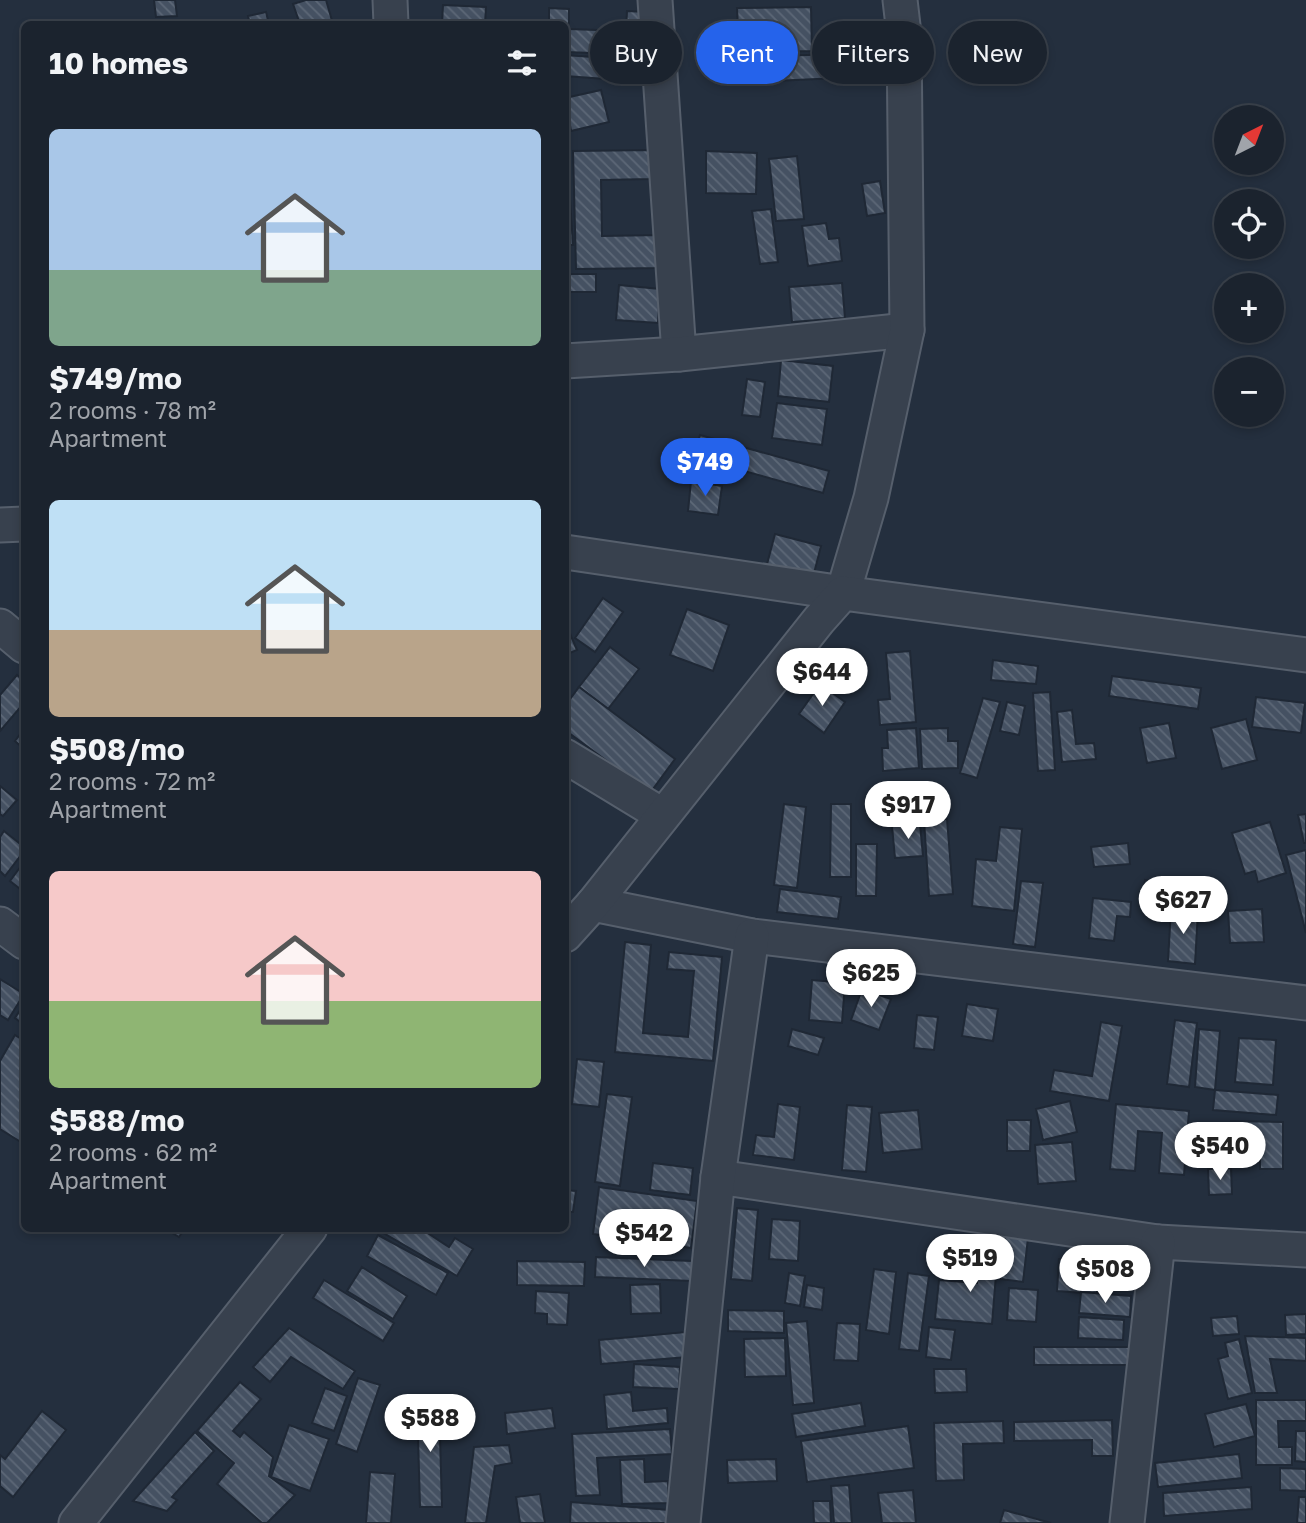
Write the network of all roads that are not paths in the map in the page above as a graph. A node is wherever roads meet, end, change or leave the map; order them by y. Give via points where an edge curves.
1 (390, 0) edge
2 (655, 0) edge
3 (900, 0) edge
4 (391, 21) edge
5 (907, 330) junction
6 (678, 354) junction
7 (569, 361) edge
8 (21, 524) edge
9 (0, 526) edge
10 (569, 553) edge
11 (844, 593) junction
12 (0, 626) edge
13 (21, 644) edge
14 (1306, 655) edge
15 (569, 758) edge
16 (662, 815) junction
17 (593, 904) junction
18 (0, 924) edge
19 (569, 931) edge
20 (752, 936) junction
21 (21, 940) edge
22 (1306, 1003) edge
23 (718, 1177) junction
24 (307, 1232) edge
25 (1158, 1242) junction
26 (1306, 1250) edge
27 (76, 1523) edge
28 (683, 1523) edge
29 (1127, 1523) edge

1 - 4 street
2 - 6 street
3 - 5 street
5 - 6 street
5 - 11 street via 871,499
6 - 7 street
8 - 9 street
10 - 11 street
11 - 14 street
11 - 16 street
12 - 13 street
15 - 16 street
16 - 17 street
17 - 19 street
17 - 20 street
18 - 21 street
20 - 22 street
20 - 23 street
23 - 25 street
23 - 28 street
24 - 27 street
25 - 26 street
25 - 29 street

